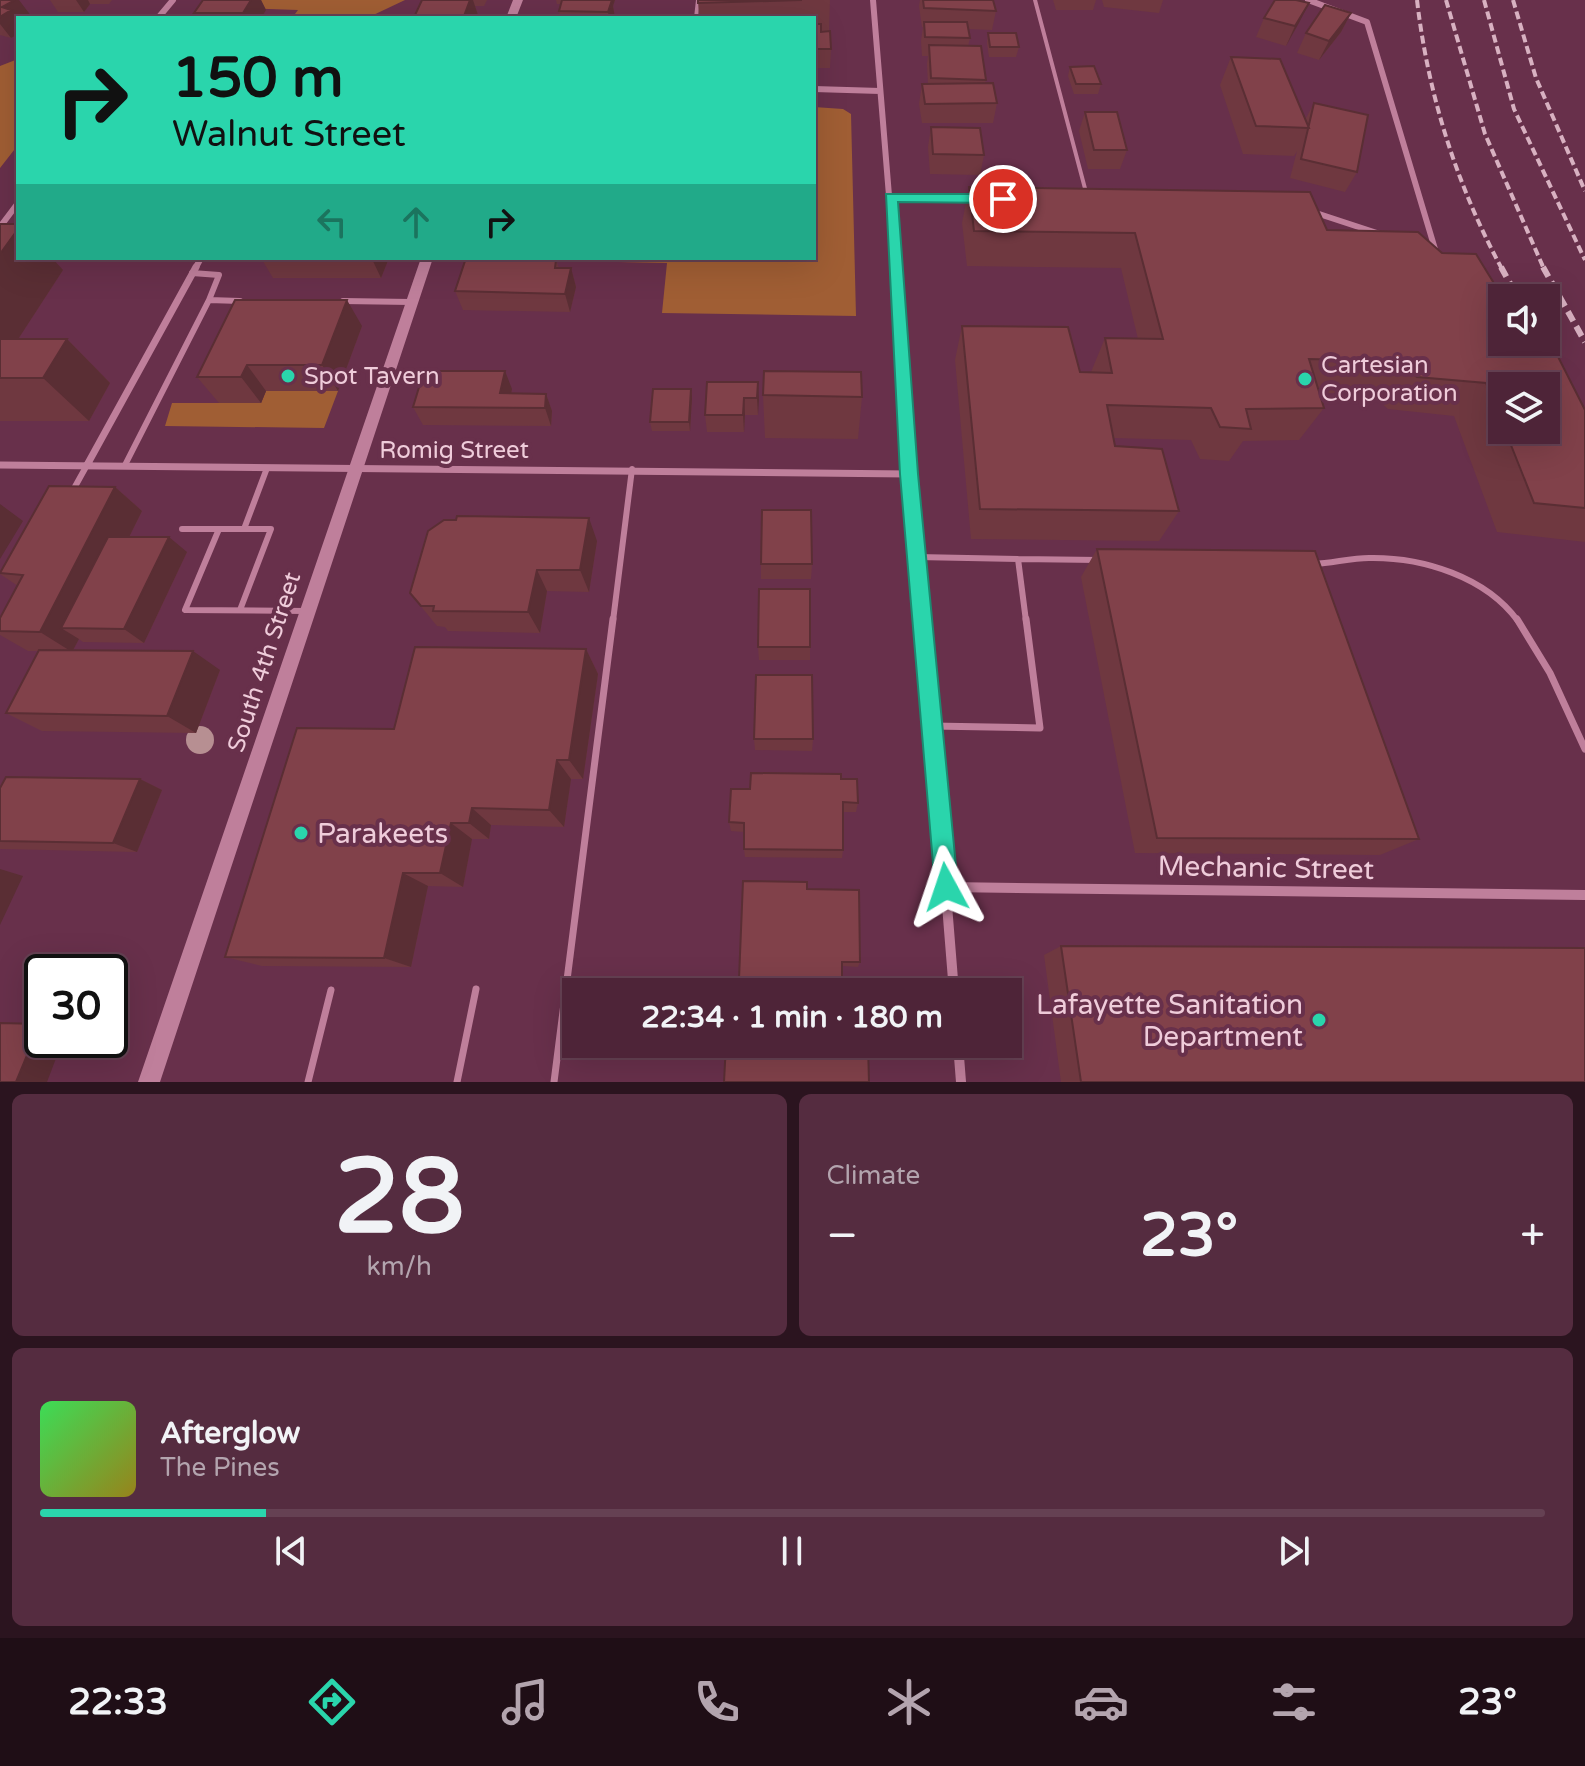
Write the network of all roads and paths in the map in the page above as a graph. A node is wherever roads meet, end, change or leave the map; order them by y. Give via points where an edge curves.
1 (173, 0) edge
2 (873, 0) edge
3 (1035, 0) edge
4 (1308, 0) edge
5 (160, 16) edge
6 (816, 89) edge
7 (880, 91) junction
8 (891, 197) junction
9 (982, 198) edge
10 (1073, 200) edge
11 (1088, 200) junction
12 (1104, 200) edge
13 (16, 206) edge
14 (1311, 212) edge
15 (0, 227) edge
16 (1384, 235) edge
17 (1422, 246) edge
18 (200, 260) edge
19 (426, 260) edge
20 (192, 273) junction
21 (209, 300) junction
22 (256, 301) edge
23 (336, 301) edge
24 (411, 302) junction
25 (0, 465) edge
26 (87, 465) junction
27 (125, 465) junction
28 (267, 468) junction
29 (632, 469) junction
30 (353, 470) junction
31 (909, 474) junction
32 (68, 499) edge
33 (182, 529) dead end
34 (219, 529) junction
35 (244, 529) junction
36 (917, 557) junction
37 (1018, 559) junction
38 (1114, 561) edge
39 (1305, 564) edge
40 (240, 610) junction
41 (306, 611) junction
42 (932, 726) junction
43 (1585, 749) edge
44 (946, 887) junction
45 (1585, 895) edge
46 (953, 978) edge
47 (476, 989) dead end
48 (331, 990) edge
49 (959, 1058) edge
50 (149, 1082) edge
51 (308, 1082) edge
52 (457, 1082) edge
53 (554, 1082) edge
54 (961, 1082) edge

1 - 5 street
2 - 7 street
3 - 11 lane
4 - 17 street via 1367,22 1435,249
6 - 7 street
7 - 8 street
8 - 9 street
8 - 31 street
10 - 11 street
11 - 12 street
13 - 15 street
14 - 16 street
18 - 20 street
19 - 24 main road, South 4th Street
20 - 21 lane via 219,275
20 - 26 street
21 - 22 lane
21 - 27 lane
23 - 24 lane
24 - 30 main road, South 4th Street
25 - 26 street, Romig Street
26 - 27 street, Romig Street
26 - 32 lane
27 - 28 street, Romig Street
28 - 30 street, Romig Street
28 - 35 lane
29 - 30 street, Romig Street
29 - 31 street, Romig Street
29 - 53 lane
30 - 41 main road, South 4th Street
31 - 36 street
33 - 34 lane
34 - 35 lane
34 - 40 lane via 185,610
35 - 40 lane via 271,529
36 - 37 lane
36 - 42 street
37 - 38 lane
37 - 42 lane via 1040,728
39 - 43 lane via 1372,558 1429,564 1470,578 1500,598 1535,643
40 - 41 lane
41 - 50 main road, South 4th Street
42 - 44 street
44 - 45 street, Mechanic Street
44 - 46 street
47 - 52 lane
48 - 51 lane
49 - 54 street

